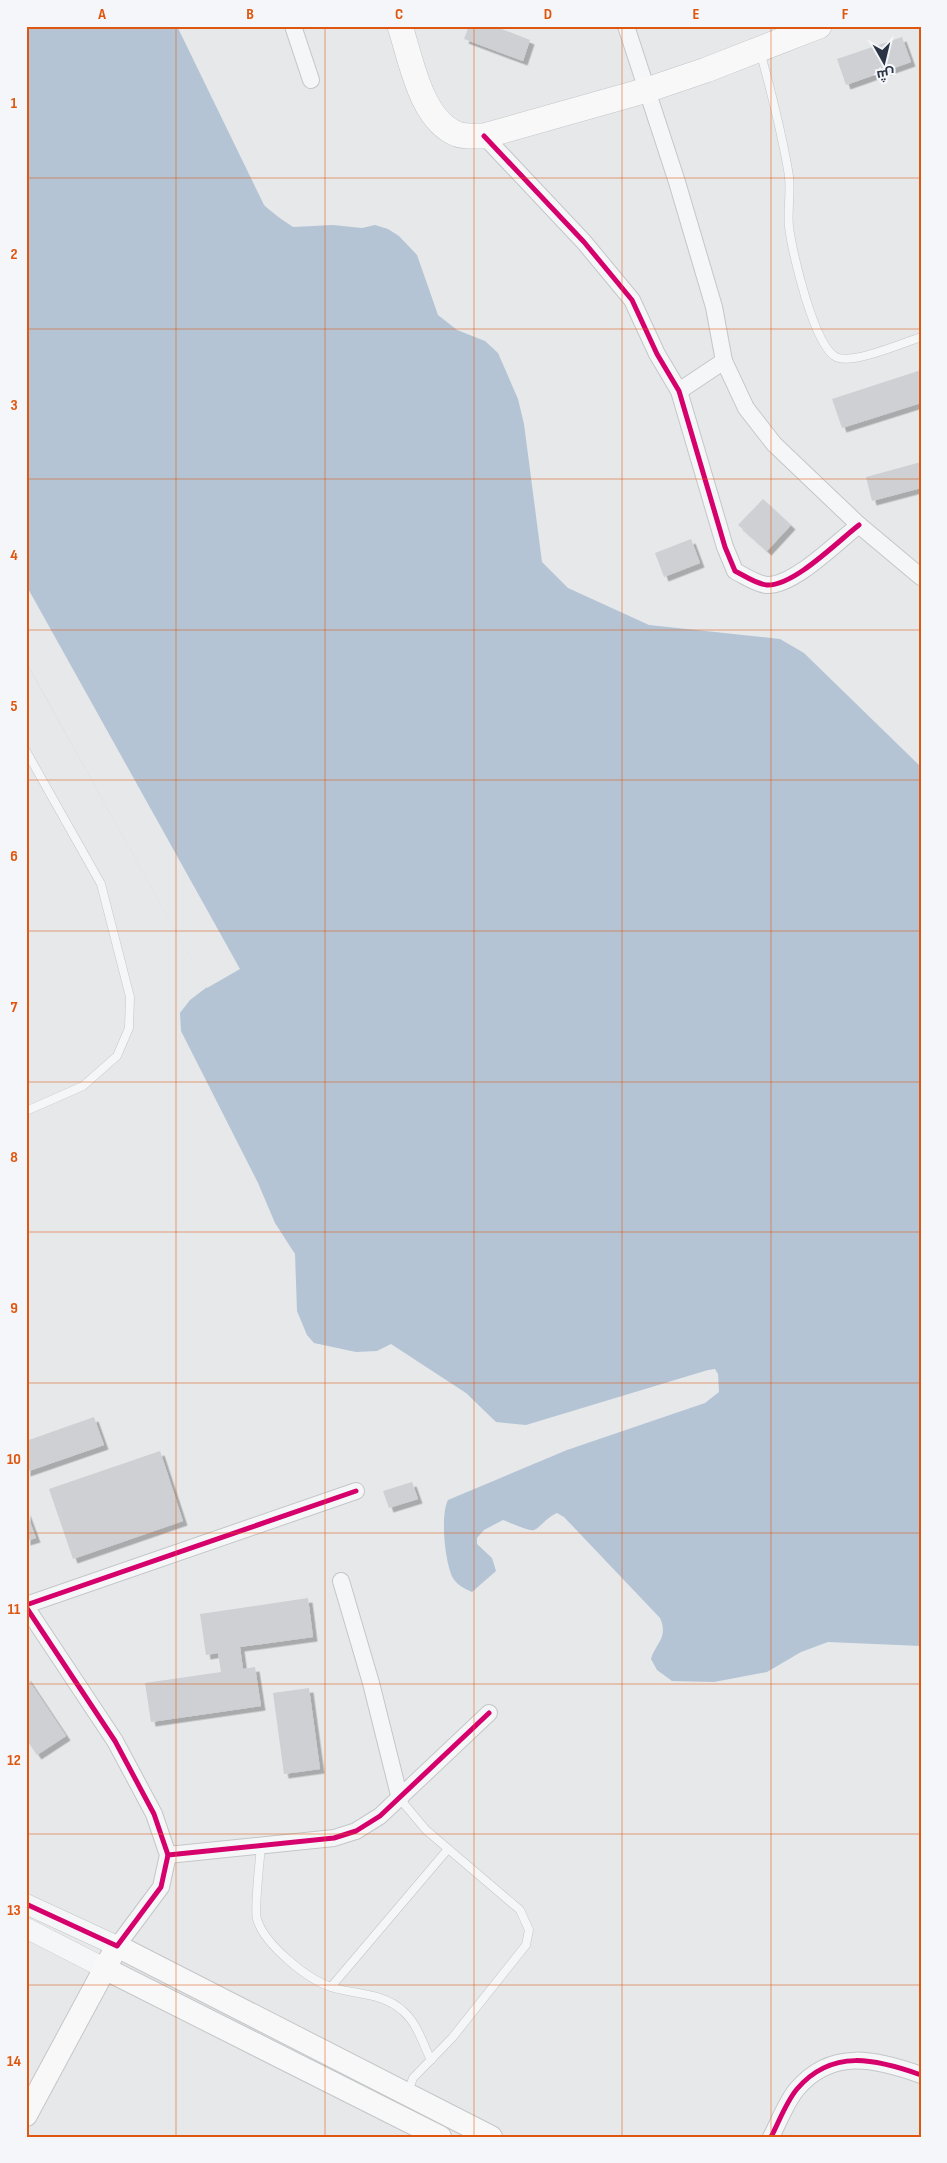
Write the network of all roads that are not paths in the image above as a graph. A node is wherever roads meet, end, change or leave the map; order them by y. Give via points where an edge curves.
1 (293, 26) edge
2 (400, 26) edge
3 (626, 26) edge
4 (819, 26) edge
5 (760, 49) junction
6 (311, 80) dead end
7 (647, 90) junction
8 (484, 136) junction
9 (921, 337) edge
10 (724, 361) junction
11 (679, 391) junction
12 (859, 525) junction
13 (921, 577) edge
14 (26, 751) edge
15 (26, 1111) edge
16 (356, 1491) dead end
17 (341, 1581) dead end
18 (26, 1606) edge
19 (489, 1713) dead end
20 (400, 1799) junction
21 (261, 1846) junction
22 (448, 1849) junction
23 (168, 1855) junction
24 (26, 1904) edge
25 (26, 1928) edge
26 (117, 1946) junction
27 (104, 1968) junction
28 (331, 1987) junction
29 (431, 2060) junction
30 (921, 2075) edge
31 (407, 2093) junction
32 (26, 2115) edge
33 (440, 2137) edge
34 (491, 2137) edge
35 (770, 2137) edge

1 - 6 street
2 - 8 main road via 427,106 439,123 458,134
3 - 7 street
4 - 5 main road
5 - 7 main road
5 - 9 lane via 784,143 791,185 789,225 794,257 811,314 826,348 837,358 854,358
7 - 8 main road
7 - 10 street via 714,307
8 - 11 street via 584,242 632,300 657,354
10 - 11 street
10 - 12 street via 746,408 774,444
11 - 12 street via 735,571 765,585 781,583
12 - 13 street
14 - 15 lane via 101,884 130,997 129,1028 118,1056 83,1086
16 - 18 street
17 - 20 street via 372,1683
18 - 23 street via 115,1741 154,1814
19 - 20 street
20 - 21 street via 356,1831 334,1838
20 - 22 lane via 426,1830
21 - 23 street
21 - 28 lane via 256,1917 262,1933 302,1972
22 - 28 lane
22 - 29 lane via 520,1910 529,1937 452,2038
23 - 26 street via 161,1887
24 - 26 street
25 - 27 street
26 - 27 main road
26 - 31 main road
27 - 32 main road
27 - 33 main road
28 - 29 lane via 371,1995 403,2010
29 - 31 lane via 414,2078
30 - 35 street via 877,2062 851,2059 820,2068 796,2090
31 - 34 main road

